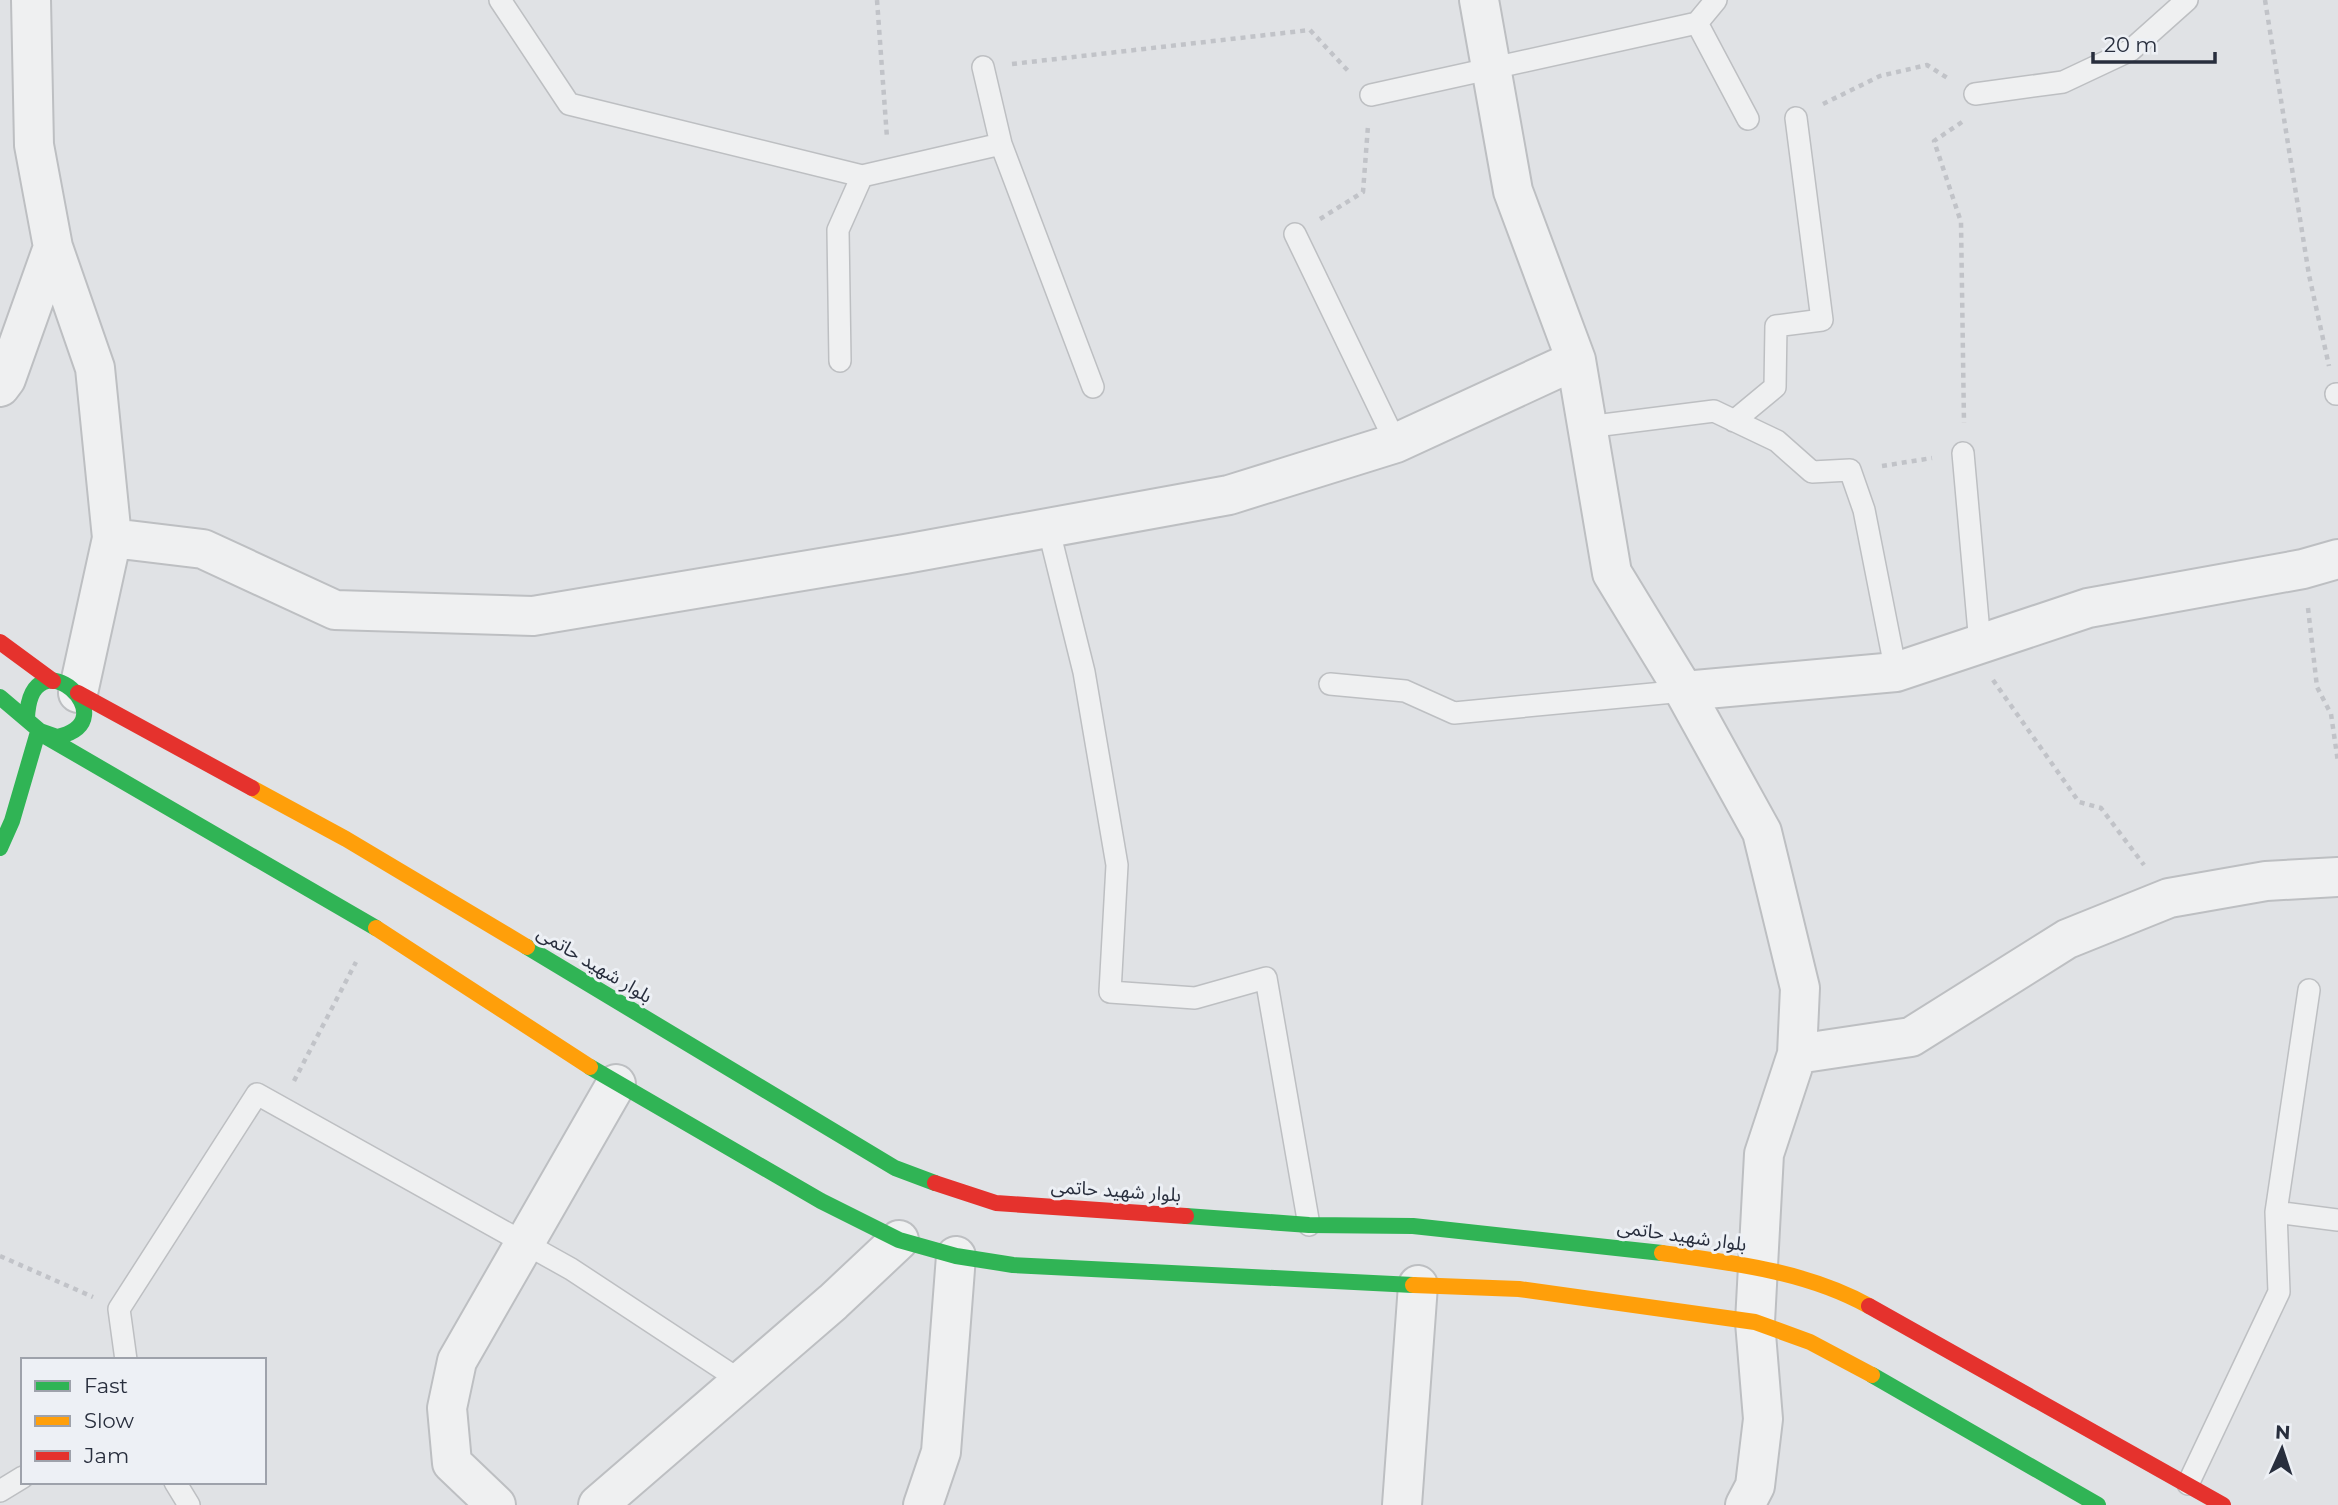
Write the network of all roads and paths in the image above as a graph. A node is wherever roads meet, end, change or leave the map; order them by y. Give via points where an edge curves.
1 (499, 0) edge
2 (877, 0) edge
3 (1479, 0) edge
4 (1716, 0) edge
5 (2187, 0) edge
6 (2265, 0) edge
7 (24, 1) edge
8 (1697, 23) junction
9 (984, 67) joint
10 (1491, 71) junction
11 (1975, 94) junction
12 (1371, 95) junction
13 (1796, 118) joint
14 (1748, 119) dead end
15 (1001, 145) junction
16 (890, 170) junction
17 (862, 176) junction
18 (1296, 234) joint
19 (53, 247) junction
20 (1576, 360) junction
21 (840, 361) dead end
22 (0, 387) edge
23 (1093, 387) dead end
24 (2337, 394) edge
25 (1734, 421) junction
26 (1587, 427) junction
27 (1396, 443) junction
28 (1963, 453) junction
29 (1850, 470) junction
30 (1048, 527) junction
31 (112, 538) junction
32 (2320, 564) edge
33 (0, 642) edge
34 (1980, 644) junction
35 (1896, 672) junction
36 (1330, 684) dead end
37 (66, 687) junction
38 (1684, 691) junction
39 (0, 697) edge
40 (27, 718) junction
41 (38, 732) junction
42 (2338, 762) edge
43 (0, 848) edge
44 (2338, 877) edge
45 (2169, 898) junction
46 (374, 927) junction
47 (2309, 990) dead end
48 (1797, 1054) junction
49 (616, 1084) junction
50 (281, 1107) junction
51 (2276, 1212) junction
52 (2338, 1220) edge
53 (1309, 1225) junction
54 (900, 1240) junction
55 (525, 1243) junction
56 (0, 1256) edge
57 (956, 1256) junction
58 (1756, 1266) junction
59 (1418, 1285) junction
60 (120, 1309) junction
61 (1755, 1322) junction
62 (125, 1358) edge
63 (741, 1381) junction
64 (21, 1478) edge
65 (176, 1484) edge
66 (2188, 1484) junction
67 (0, 1491) edge
68 (189, 1505) edge
69 (496, 1505) edge
70 (597, 1505) edge
71 (923, 1505) edge
72 (1402, 1505) edge
73 (1745, 1505) edge
74 (2098, 1505) edge
75 (2223, 1505) edge

1 - 17 lane via 569,104
2 - 16 path
3 - 10 street
4 - 8 lane
5 - 11 lane via 2131,50 2063,82
6 - 24 path via 2309,275
7 - 19 street via 34,145
8 - 10 lane
8 - 14 lane
9 - 12 path via 1310,30
9 - 15 lane
10 - 12 lane
10 - 20 street via 1513,191
11 - 13 path via 1927,65 1880,76
11 - 28 path via 1967,118 1934,141 1961,222
12 - 18 path via 1363,192
13 - 25 lane via 1822,320 1776,326 1775,387
15 - 16 lane
15 - 23 lane
16 - 17 lane
17 - 21 lane via 838,230
18 - 27 lane
19 - 22 street
19 - 31 street via 95,368
20 - 26 street
20 - 27 street
25 - 26 lane via 1714,411
25 - 29 lane via 1777,442 1812,472
26 - 38 street via 1612,573
27 - 30 street via 1229,495
28 - 29 path
28 - 34 lane
29 - 35 lane via 1864,510
30 - 31 street via 533,616 335,610 203,549
30 - 53 lane via 1084,672 1117,865 1110,992 1195,998 1266,978
31 - 37 street
32 - 34 street via 2088,608
32 - 42 path via 2317,687 2330,714
33 - 37 main road, بلوار شهید حاتمی
34 - 35 street
34 - 45 path via 1983,667 2078,802 2101,808
35 - 38 street
36 - 38 lane via 1405,691 1454,713
37 - 40 main road via 45,682 31,693
37 - 41 main road via 83,712 75,729 58,737
37 - 53 main road, بلوار شهید حاتمی via 346,839 895,1168 996,1203
38 - 48 street via 1762,832 1800,988
39 - 40 main road
40 - 41 main road
41 - 43 main road
41 - 46 main road
44 - 45 street via 2266,881
45 - 48 street via 2067,939 1911,1037
46 - 49 main road
46 - 50 path
47 - 51 lane
48 - 58 street via 1764,1154
49 - 54 main road
49 - 55 street
50 - 55 lane
50 - 60 lane via 257,1094
51 - 52 lane
51 - 66 lane via 2279,1292
53 - 58 main road, بلوار شهید حاتمی via 1413,1226 1624,1247
54 - 57 main road
54 - 63 street
55 - 63 lane
55 - 69 street via 457,1361 447,1408 452,1463
56 - 60 path
57 - 59 main road via 1013,1265 1170,1275
57 - 71 street via 942,1452
58 - 61 street
58 - 66 main road, بلوار شهید حاتمی via 1842,1291
59 - 61 main road via 1520,1289
59 - 72 street
60 - 62 lane
61 - 73 street via 1763,1419 1755,1486
61 - 74 main road via 1810,1342 1893,1386
63 - 70 street
64 - 67 lane
65 - 68 lane
66 - 75 main road, بلوار شهید حاتمی

